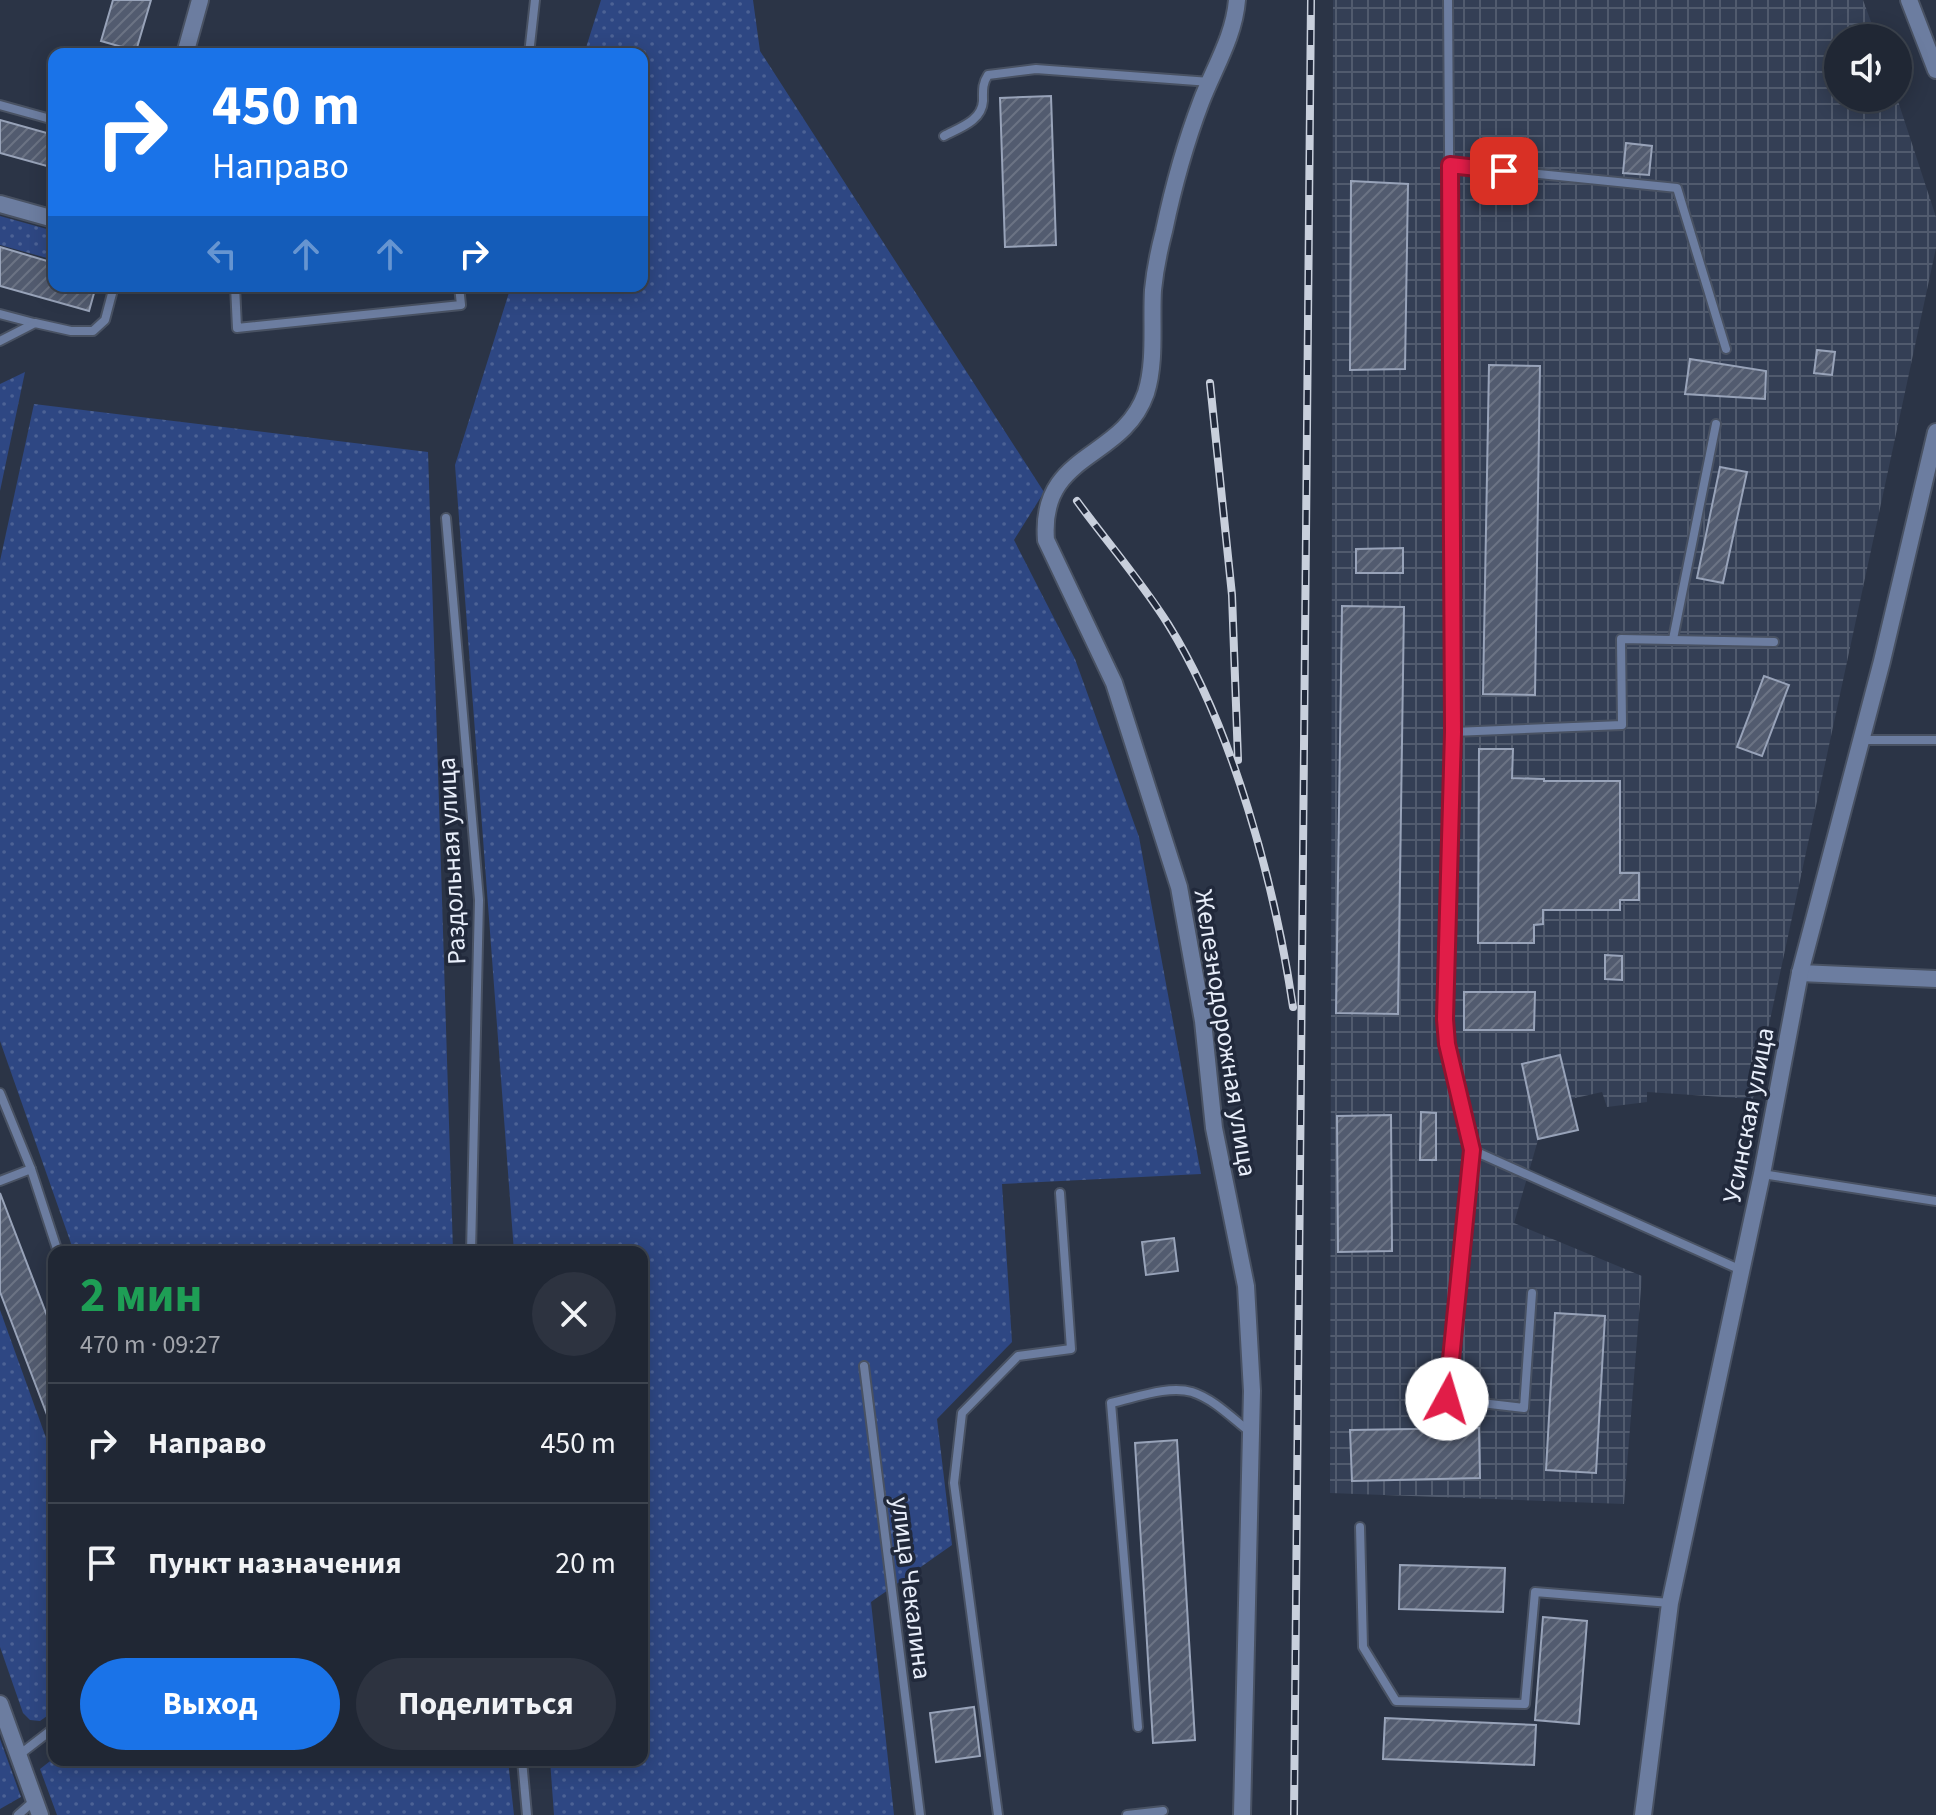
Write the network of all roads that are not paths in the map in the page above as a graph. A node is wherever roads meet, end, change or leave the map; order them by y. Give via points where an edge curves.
1 (200, 0) edge
2 (535, 0) edge
3 (1237, 0) edge
4 (1448, 0) edge
5 (1909, 0) edge
6 (187, 48) edge
7 (530, 48) edge
8 (1936, 70) edge
9 (1210, 82) junction
10 (0, 105) edge
11 (48, 118) edge
12 (944, 136) dead end
13 (1450, 165) junction
14 (0, 204) edge
15 (48, 217) edge
16 (112, 292) edge
17 (235, 292) edge
18 (460, 292) edge
19 (0, 314) edge
20 (35, 323) junction
21 (0, 341) edge
22 (1726, 349) dead end
23 (1716, 424) dead end
24 (1936, 432) edge
25 (446, 518) dead end
26 (1673, 639) junction
27 (1774, 642) dead end
28 (1453, 732) junction
29 (1859, 739) junction
30 (1936, 740) edge
31 (1800, 973) junction
32 (1936, 979) edge
33 (0, 1093) edge
34 (1472, 1150) junction
35 (31, 1169) junction
36 (1762, 1174) junction
37 (0, 1181) edge
38 (1060, 1193) dead end
39 (1936, 1201) edge
40 (56, 1246) edge
41 (471, 1246) edge
42 (1741, 1270) junction
43 (1532, 1293) dead end
44 (864, 1366) dead end
45 (1251, 1433) junction
46 (1360, 1527) dead end
47 (1670, 1603) junction
48 (0, 1704) edge
49 (1138, 1727) dead end
50 (48, 1732) edge
51 (18, 1755) junction
52 (523, 1766) edge
53 (37, 1808) edge
54 (1163, 1811) dead end
55 (18, 1815) edge
56 (527, 1815) edge
57 (920, 1815) edge
58 (998, 1815) edge
59 (1127, 1815) edge
60 (1242, 1815) edge
61 (1643, 1815) edge

1 - 6 street
2 - 7 lane
3 - 9 street, Железнодорожная улица via 1230,35
4 - 13 lane
5 - 8 street
9 - 12 lane via 1036,69 999,72 983,81 977,117
9 - 45 street, Железнодорожная улица via 1163,234 1146,393 1124,428 1061,479 1049,497 1044,519 1046,540 1114,683 1179,887 1201,1006 1214,1128 1246,1286
10 - 11 lane
13 - 22 lane via 1677,188
13 - 28 lane
14 - 15 street
16 - 20 lane via 105,320 93,331
17 - 18 lane via 237,328 461,305
19 - 20 lane
20 - 21 lane
23 - 26 lane
24 - 29 street, Усинская улица
25 - 41 lane, Раздольная улица via 479,900
26 - 27 lane
26 - 28 lane via 1621,639 1622,725
28 - 34 lane via 1445,1019
29 - 30 lane
29 - 31 street, Усинская улица
31 - 32 street
31 - 36 street, Усинская улица
33 - 35 lane
34 - 42 lane
34 - 43 lane via 1447,1399 1524,1408
35 - 37 lane
35 - 40 lane
36 - 39 lane
36 - 42 street, Усинская улица
38 - 58 lane via 1071,1349 1018,1356 962,1413 954,1483
42 - 47 street, Усинская улица
44 - 57 lane, улица Чекалина
45 - 49 lane via 1190,1391 1111,1403
45 - 60 street, Железнодорожная улица
46 - 47 lane via 1363,1647 1396,1701 1525,1704 1535,1592
47 - 61 street, Усинская улица
48 - 51 street
50 - 51 lane
51 - 53 street
52 - 56 lane
53 - 55 lane
54 - 59 lane

